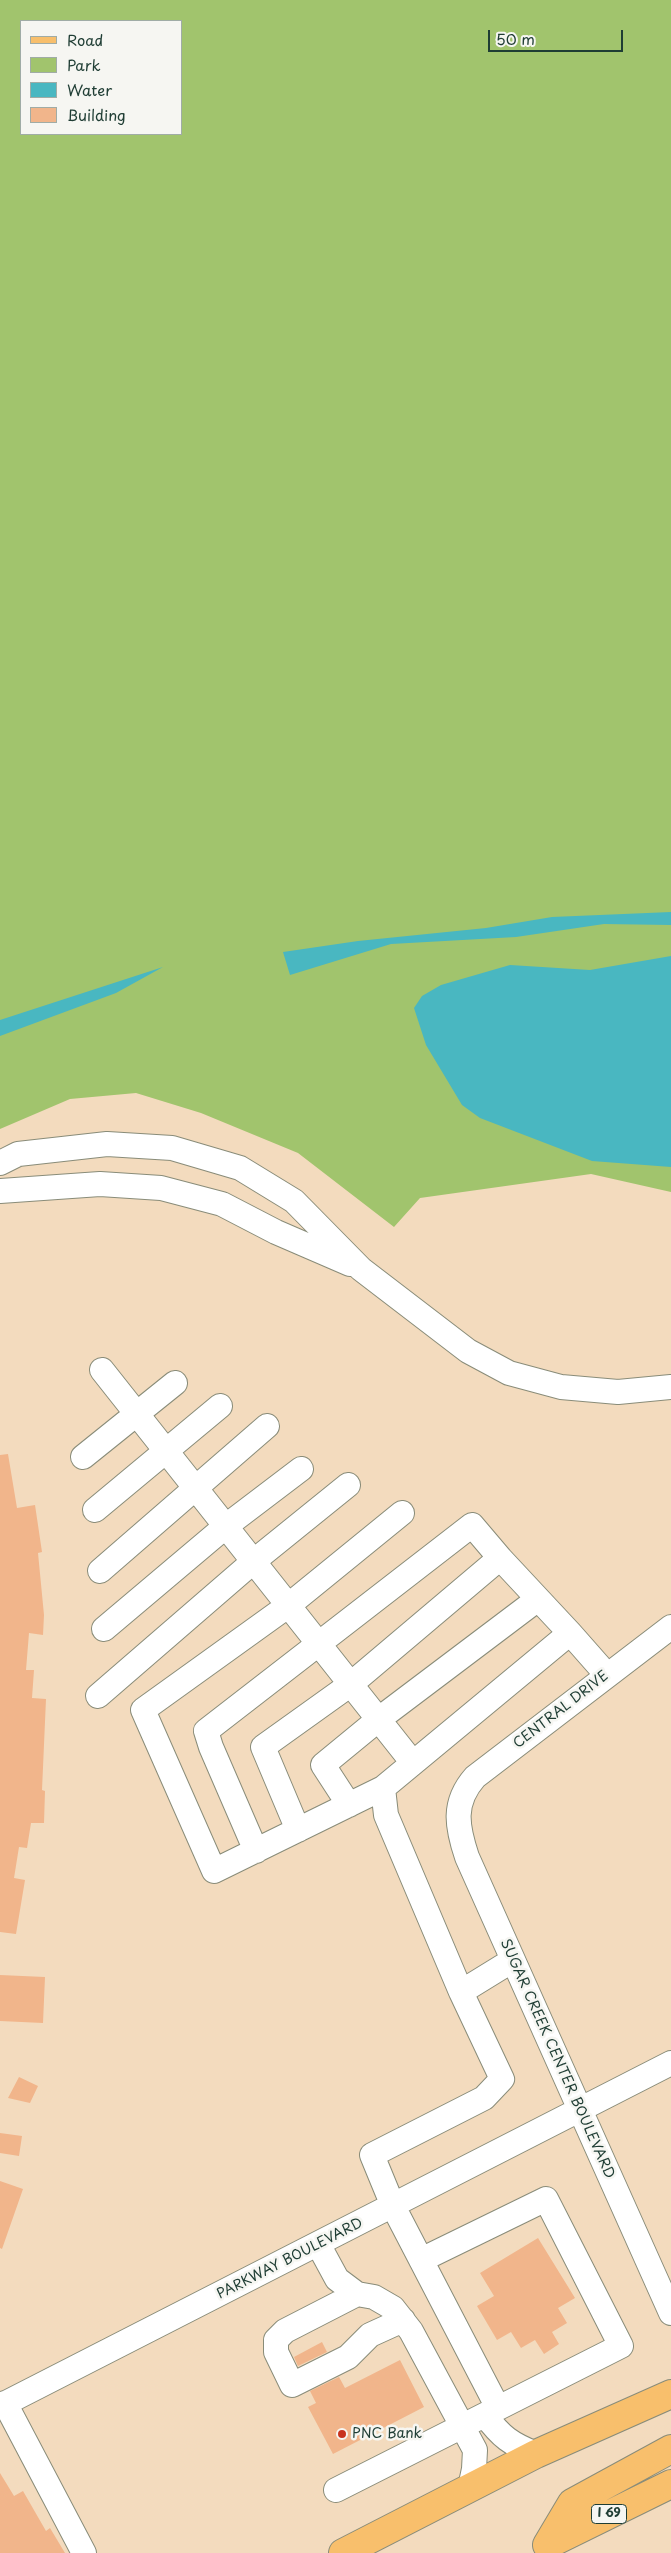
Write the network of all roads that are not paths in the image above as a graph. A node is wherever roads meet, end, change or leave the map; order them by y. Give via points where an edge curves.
1 (0, 1163) edge
2 (0, 1191) edge
3 (361, 1270) junction
4 (102, 1370) dead end
5 (671, 1375) edge
6 (175, 1383) dead end
7 (660, 1387) edge
8 (220, 1406) dead end
9 (136, 1413) junction
10 (267, 1426) dead end
11 (165, 1450) junction
12 (83, 1457) dead end
13 (301, 1469) dead end
14 (348, 1485) dead end
15 (195, 1487) junction
16 (95, 1510) dead end
17 (402, 1514) dead end
18 (226, 1526) junction
19 (500, 1558) junction
20 (254, 1561) junction
21 (100, 1571) dead end
22 (538, 1599) junction
23 (289, 1605) junction
24 (671, 1627) edge
25 (104, 1630) dead end
26 (570, 1633) junction
27 (319, 1644) junction
28 (607, 1675) junction
29 (351, 1684) junction
30 (98, 1696) dead end
31 (379, 1719) junction
32 (414, 1763) junction
33 (383, 1788) junction
34 (460, 1801) joint
35 (349, 1805) junction
36 (298, 1830) junction
37 (256, 1851) junction
38 (512, 1960) junction
39 (461, 1992) junction
40 (671, 2063) edge
41 (579, 2109) junction
42 (393, 2206) junction
43 (318, 2244) junction
44 (421, 2260) junction
45 (357, 2294) junction
46 (671, 2313) edge
47 (402, 2320) junction
48 (671, 2394) edge
49 (3, 2404) edge
50 (491, 2412) junction
51 (462, 2427) junction
52 (671, 2448) edge
53 (536, 2454) junction
54 (671, 2484) edge
55 (470, 2488) junction
56 (336, 2490) dead end
57 (539, 2549) edge
58 (84, 2553) edge
59 (343, 2553) edge

1 - 3 street via 18,1154 107,1144 172,1148 240,1168 294,1201
2 - 3 street via 100,1184 161,1188 222,1204
3 - 7 street via 468,1351 509,1373 562,1387 618,1392
4 - 9 street
5 - 7 street
6 - 9 street
8 - 11 street
9 - 11 street
9 - 12 street
10 - 15 street
11 - 15 street
11 - 16 street
13 - 18 street
14 - 20 street
15 - 18 street
15 - 21 street
17 - 23 street
18 - 20 street
18 - 25 street
19 - 22 street
19 - 27 street via 472,1526
19 - 29 street
20 - 23 street
20 - 30 street
22 - 26 street
22 - 31 street
23 - 27 street
23 - 37 street via 143,1710 214,1871
24 - 28 street, CENTRAL DRIVE
26 - 28 street
26 - 32 street
27 - 29 street
27 - 37 street via 206,1731
28 - 34 street, CENTRAL DRIVE via 475,1777
29 - 31 street
29 - 36 street via 263,1747
31 - 32 street
31 - 35 street via 323,1765
32 - 33 street
33 - 35 street
33 - 39 street via 386,1815
34 - 38 street, SUGAR CREEK CENTER BOULEVARD via 459,1825 467,1857
35 - 36 street
36 - 37 street
38 - 39 street
38 - 41 street, SUGAR CREEK CENTER BOULEVARD
39 - 42 street via 502,2079 484,2098 372,2155
40 - 41 street, PARKWAY BOULEVARD
41 - 42 street, PARKWAY BOULEVARD
41 - 46 street, SUGAR CREEK CENTER BOULEVARD
42 - 43 street, PARKWAY BOULEVARD
42 - 44 street
43 - 45 street via 337,2279
43 - 49 street, PARKWAY BOULEVARD
44 - 50 street
44 - 50 street via 546,2199 621,2346
45 - 47 street via 393,2308
45 - 47 street via 284,2331 276,2340 276,2352 292,2385 348,2357 370,2335
47 - 51 street
48 - 53 main road
49 - 58 street
50 - 51 street
50 - 53 street via 498,2433
51 - 55 street via 475,2450
51 - 56 street
52 - 57 main road via 572,2503
53 - 55 main road
54 - 57 main road, I 69
55 - 59 main road

